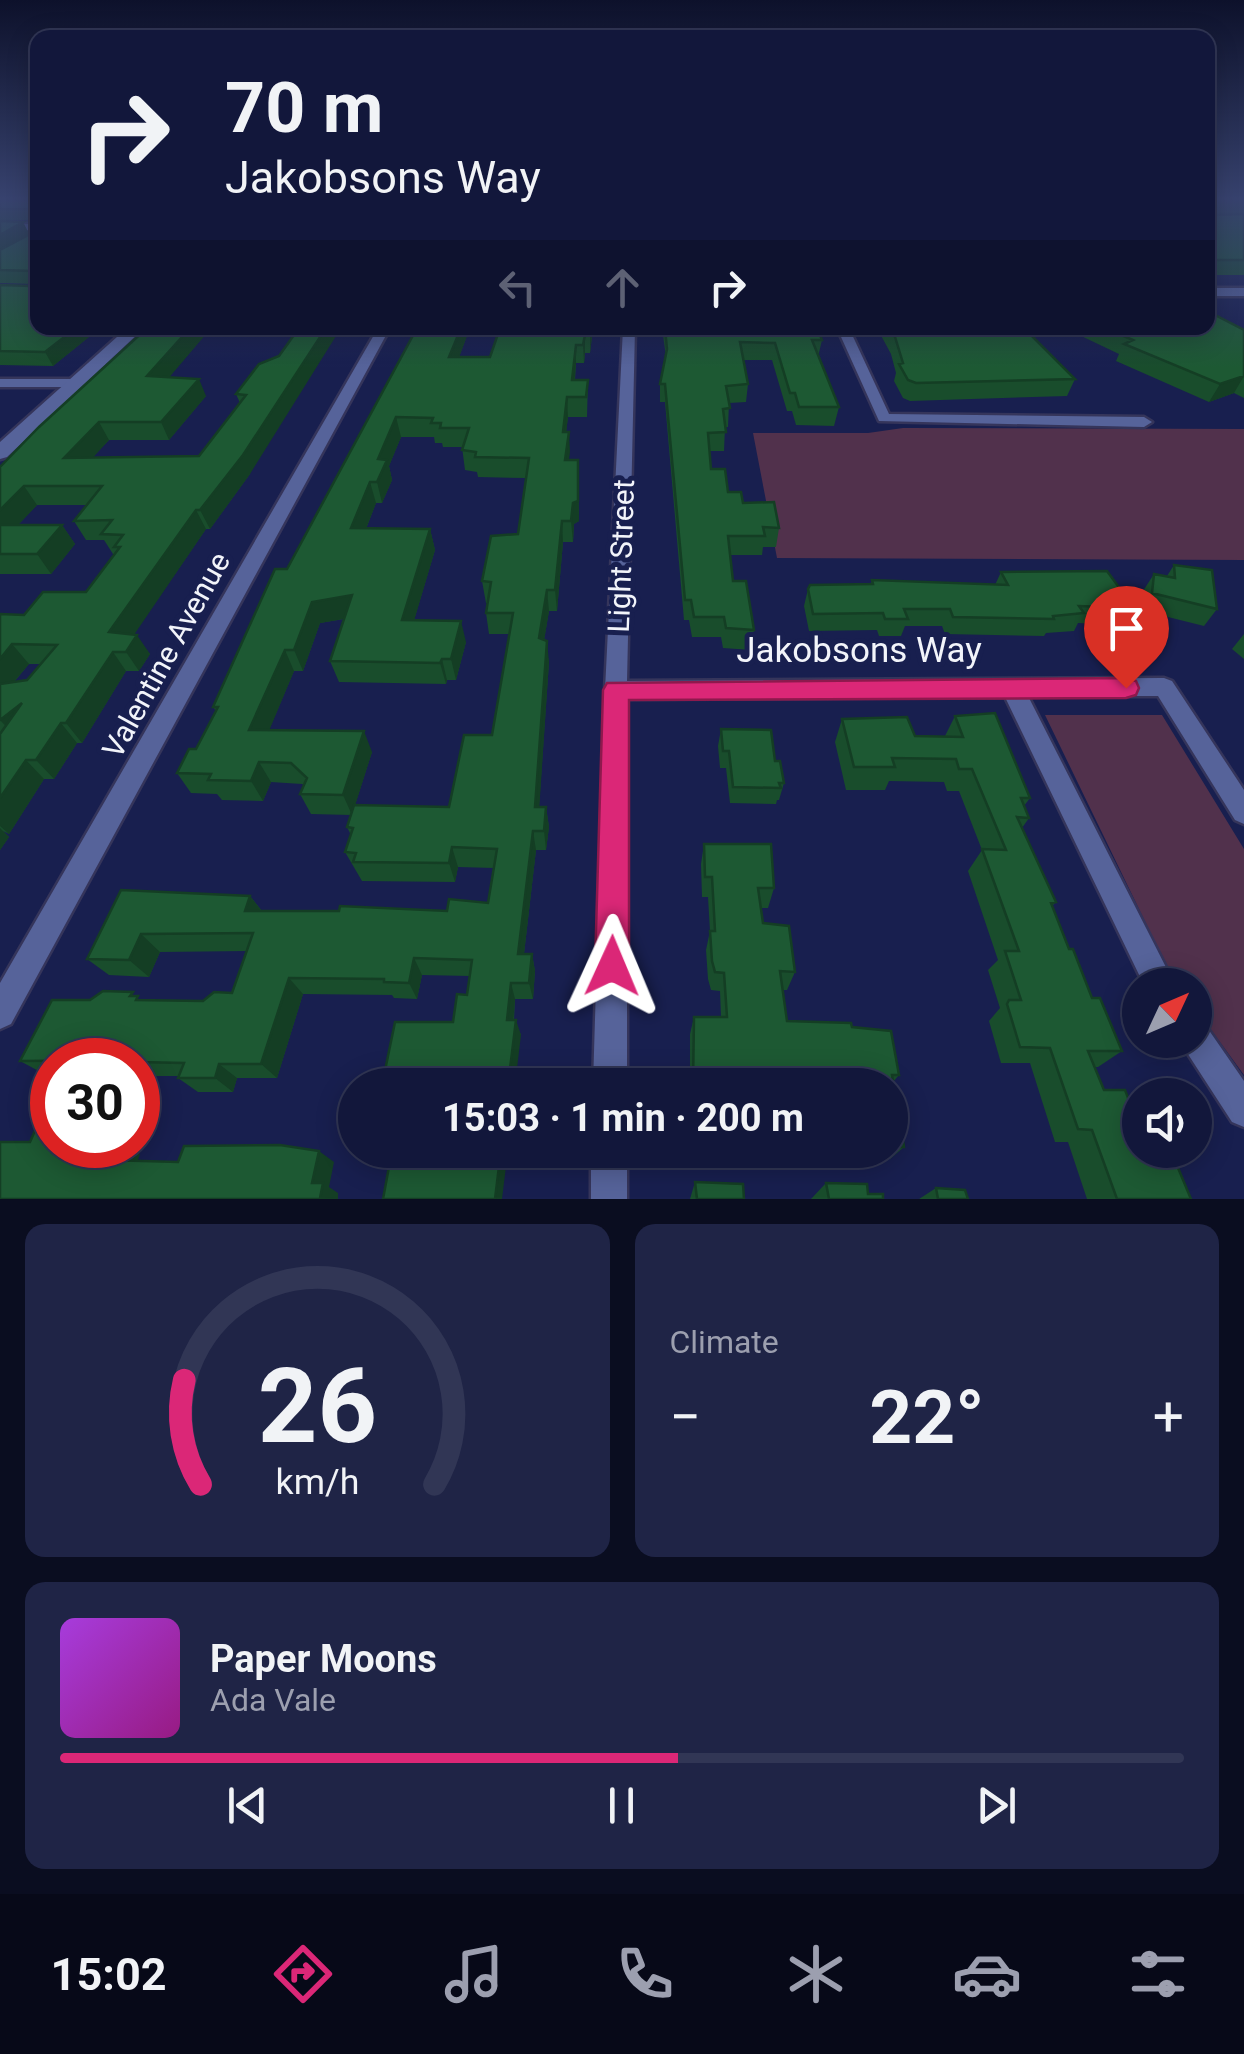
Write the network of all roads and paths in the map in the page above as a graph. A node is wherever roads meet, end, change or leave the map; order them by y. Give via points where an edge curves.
1 (1215, 292) edge
2 (1244, 292) edge
3 (128, 335) edge
4 (380, 335) edge
5 (630, 335) edge
6 (846, 335) edge
7 (0, 383) edge
8 (77, 383) junction
9 (1144, 422) dead end
10 (0, 453) edge
11 (616, 690) junction
12 (1014, 690) junction
13 (1244, 812) edge
14 (1152, 968) edge
15 (0, 1012) edge
16 (1209, 1058) edge
17 (610, 1068) edge
18 (1244, 1110) edge
19 (610, 1168) edge
20 (609, 1199) edge

1 - 2 street
3 - 8 street
4 - 15 street, Valentine Avenue
5 - 11 street, Light Street
6 - 9 street via 884,418
7 - 8 street
8 - 10 street
11 - 12 street, Jakobsons Way
11 - 17 street, Light Street
12 - 13 street via 1164,687
12 - 14 street, Jakobsons Way
16 - 18 street
19 - 20 street

